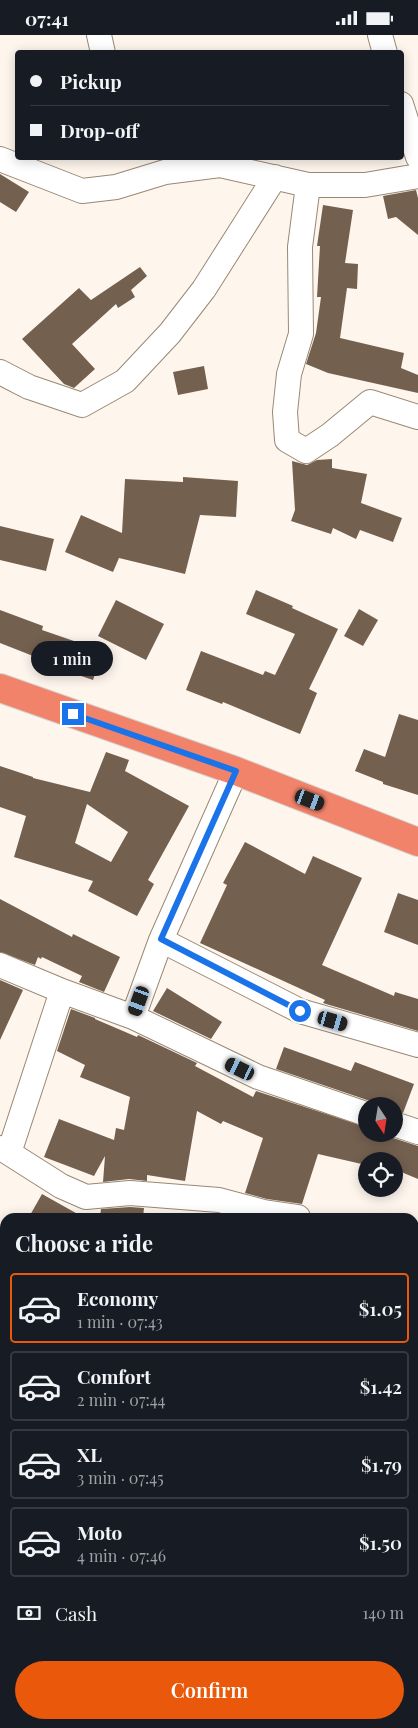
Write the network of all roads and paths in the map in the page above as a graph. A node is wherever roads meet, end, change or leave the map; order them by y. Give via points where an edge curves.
1 (100, 35) edge
2 (380, 35) edge
3 (102, 50) edge
4 (384, 50) edge
5 (404, 113) edge
6 (418, 157) edge
7 (0, 159) edge
8 (214, 161) edge
9 (418, 176) edge
10 (275, 177) junction
11 (308, 185) junction
12 (0, 372) edge
13 (418, 417) edge
14 (0, 689) edge
15 (236, 771) junction
16 (418, 842) edge
17 (161, 939) junction
18 (0, 965) edge
19 (62, 991) junction
20 (133, 1017) junction
21 (418, 1045) edge
22 (358, 1112) edge
23 (403, 1127) edge
24 (418, 1132) edge
25 (5, 1150) edge
26 (271, 1213) edge

1 - 3 street
2 - 4 street
5 - 6 street
7 - 8 street via 82,191 116,187
8 - 10 street
9 - 11 street via 364,185
10 - 11 street
10 - 12 street via 204,289 170,333 125,381 82,405 29,387
11 - 13 street via 300,247 300,334 289,374 285,412 287,440 306,451 370,402
14 - 15 highway
15 - 16 highway
15 - 17 street
17 - 20 street
17 - 21 street via 300,1011
18 - 19 street
19 - 20 street
19 - 25 street
20 - 22 street via 258,1077
23 - 24 street
25 - 26 street via 61,1186 86,1197 130,1193 219,1200

